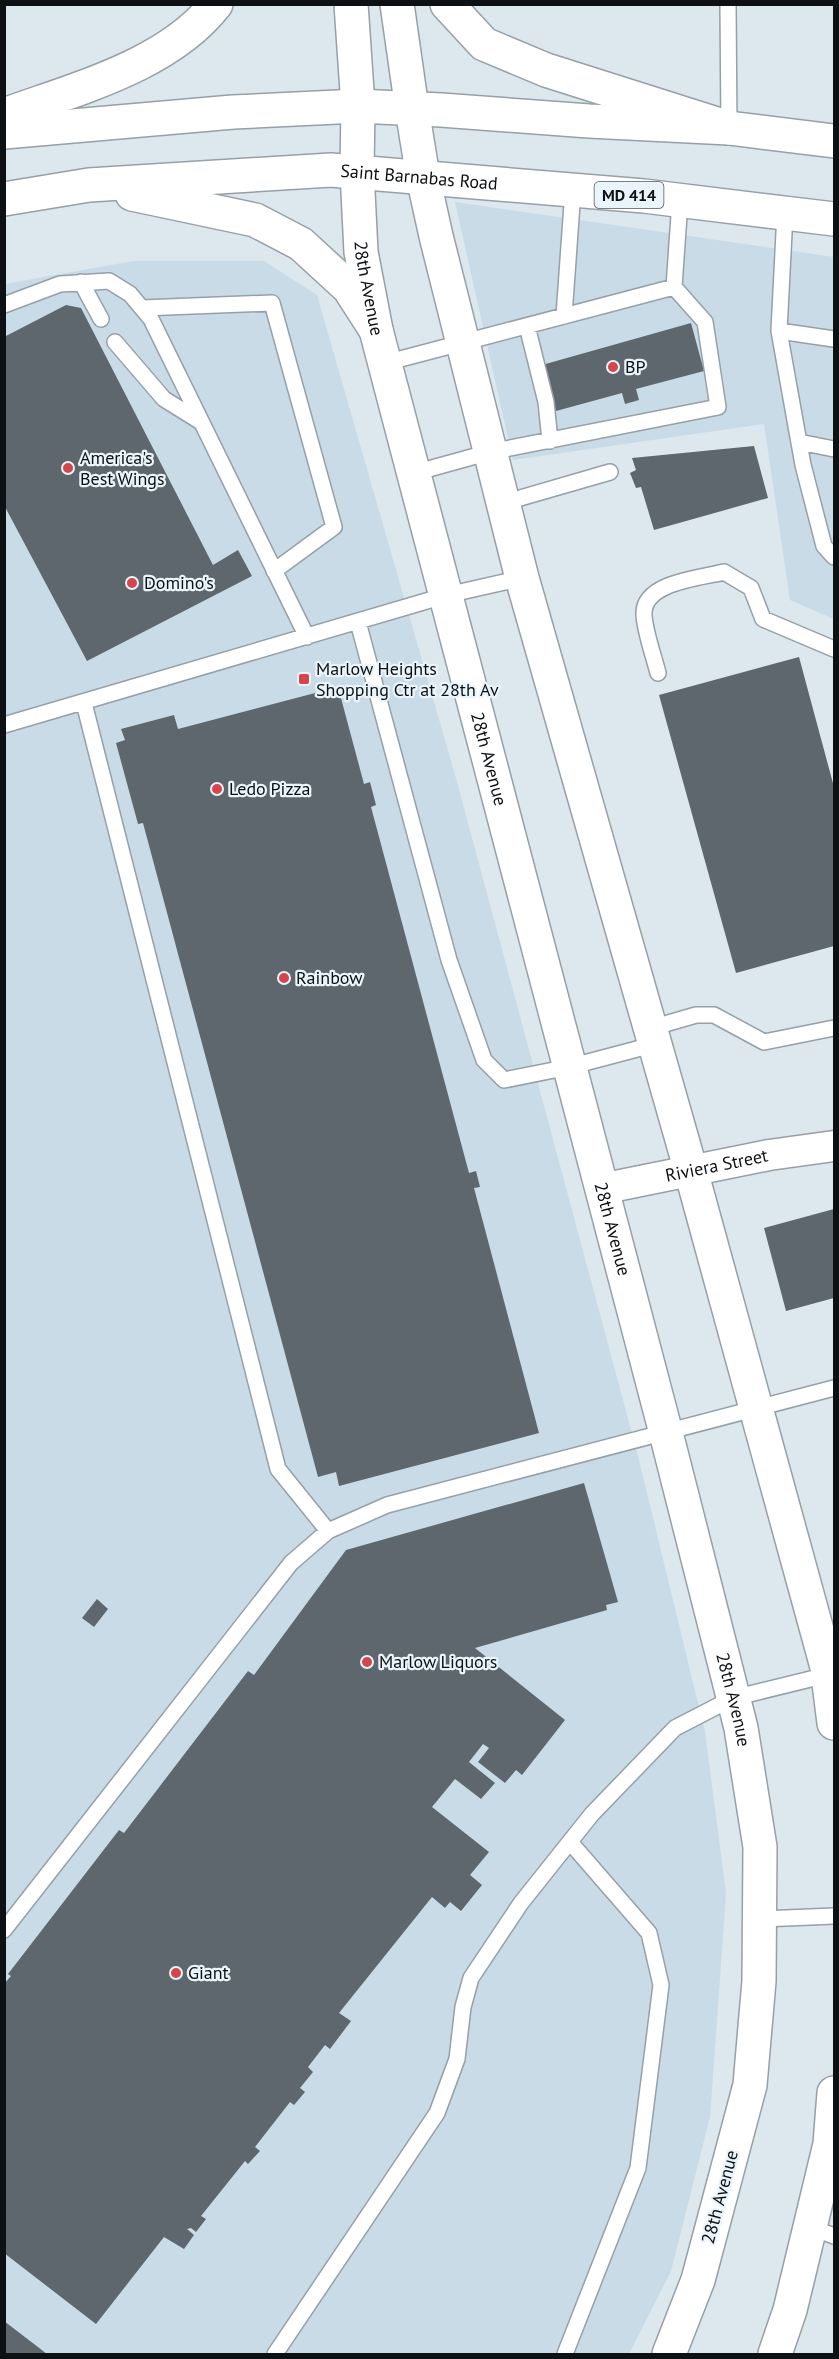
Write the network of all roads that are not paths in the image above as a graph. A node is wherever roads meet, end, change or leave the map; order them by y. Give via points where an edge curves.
1 (216, 4) edge
2 (351, 4) edge
3 (397, 4) edge
4 (447, 4) edge
5 (728, 4) edge
6 (358, 106) junction
7 (412, 109) junction
8 (4, 115) edge
9 (729, 128) junction
10 (4, 132) edge
11 (834, 141) edge
12 (357, 172) junction
13 (423, 177) junction
14 (89, 186) junction
15 (573, 190) junction
16 (4, 199) edge
17 (680, 201) junction
18 (786, 213) junction
19 (834, 219) edge
20 (81, 282) junction
21 (674, 287) junction
22 (4, 305) edge
23 (142, 308) junction
24 (564, 316) junction
25 (101, 319) dead end
26 (527, 326) junction
27 (376, 330) junction
28 (779, 331) junction
29 (834, 339) edge
30 (115, 342) dead end
31 (462, 344) junction
32 (385, 363) junction
33 (201, 422) junction
34 (550, 441) junction
35 (799, 442) junction
36 (834, 449) edge
37 (490, 452) junction
38 (610, 472) dead end
39 (414, 473) junction
40 (503, 503) junction
41 (834, 558) edge
42 (274, 572) junction
43 (522, 578) junction
44 (447, 595) junction
45 (358, 622) junction
46 (307, 638) junction
47 (834, 649) edge
48 (658, 673) dead end
49 (84, 703) junction
50 (4, 726) edge
51 (834, 1028) edge
52 (653, 1036) junction
53 (569, 1067) junction
54 (834, 1146) edge
55 (691, 1171) junction
56 (601, 1189) junction
57 (834, 1388) edge
58 (756, 1409) junction
59 (666, 1433) junction
60 (328, 1531) junction
61 (831, 1674) edge
62 (734, 1698) junction
63 (834, 1723) edge
64 (570, 1842) junction
65 (834, 1916) edge
66 (760, 1919) junction
67 (4, 1930) edge
68 (834, 2093) edge
69 (822, 2231) edge
70 (275, 2355) edge
71 (565, 2355) edge
72 (669, 2355) edge
73 (775, 2355) edge

1 - 8 main road via 207,16 164,50 109,77
2 - 6 main road, 28th Avenue
3 - 7 main road
4 - 9 main road via 484,44 546,70
5 - 9 lane
6 - 7 main road
6 - 10 main road via 233,112
6 - 12 main road, 28th Avenue
7 - 9 main road
7 - 13 main road
9 - 11 main road
12 - 13 main road, Saint Barnabas Road / MD 414
12 - 14 main road, Saint Barnabas Road / MD 414 via 331,170
12 - 27 main road, 28th Avenue via 361,252
13 - 15 main road, Saint Barnabas Road / MD 414
13 - 31 main road
14 - 16 main road, Saint Barnabas Road / MD 414
14 - 27 main road via 255,220 307,249 349,288
15 - 17 main road, Saint Barnabas Road / MD 414
15 - 24 lane
17 - 18 main road, Saint Barnabas Road / MD 414
17 - 21 lane
18 - 19 main road, Saint Barnabas Road / MD 414
18 - 28 lane
20 - 22 lane via 60,284
20 - 23 lane via 109,281 130,294
20 - 25 lane
21 - 24 lane
21 - 34 lane via 705,322 718,407
23 - 33 lane via 152,319
23 - 42 lane via 272,303 334,527
24 - 26 lane
26 - 31 lane
26 - 34 lane via 546,402
27 - 32 main road, 28th Avenue
28 - 29 lane
28 - 35 lane
30 - 33 lane via 164,399
31 - 32 lane
31 - 37 main road
32 - 39 main road, 28th Avenue
33 - 42 lane
34 - 37 lane
35 - 36 lane
35 - 41 lane via 824,546
37 - 39 lane
37 - 40 main road
38 - 40 lane
39 - 44 main road, 28th Avenue
40 - 43 main road
42 - 46 lane
43 - 44 lane
43 - 52 main road
44 - 45 lane
44 - 53 main road, 28th Avenue
45 - 46 lane
45 - 53 lane via 449,960 484,1060 504,1080
46 - 49 lane
47 - 48 lane via 763,619 751,588 724,572 668,585 651,594 643,613
49 - 50 lane
49 - 60 lane via 278,1469
51 - 52 lane via 764,1042 714,1015 696,1016
52 - 53 lane
52 - 55 main road
53 - 56 main road, 28th Avenue
54 - 55 street, Riviera Street
55 - 56 street, Riviera Street
55 - 58 main road
56 - 59 main road, 28th Avenue
57 - 58 lane
58 - 59 lane
58 - 61 main road
59 - 60 lane via 387,1505
59 - 62 main road, 28th Avenue
60 - 67 lane via 291,1563
61 - 62 lane
61 - 63 main road
62 - 64 lane via 675,1728
62 - 66 main road, 28th Avenue via 760,1847
64 - 70 lane via 521,1903 471,1978 457,2059 437,2113
64 - 71 lane via 649,1933 661,1984 638,2168
65 - 66 lane
66 - 72 main road, 28th Avenue via 750,2085 698,2280
68 - 69 main road
69 - 73 main road

